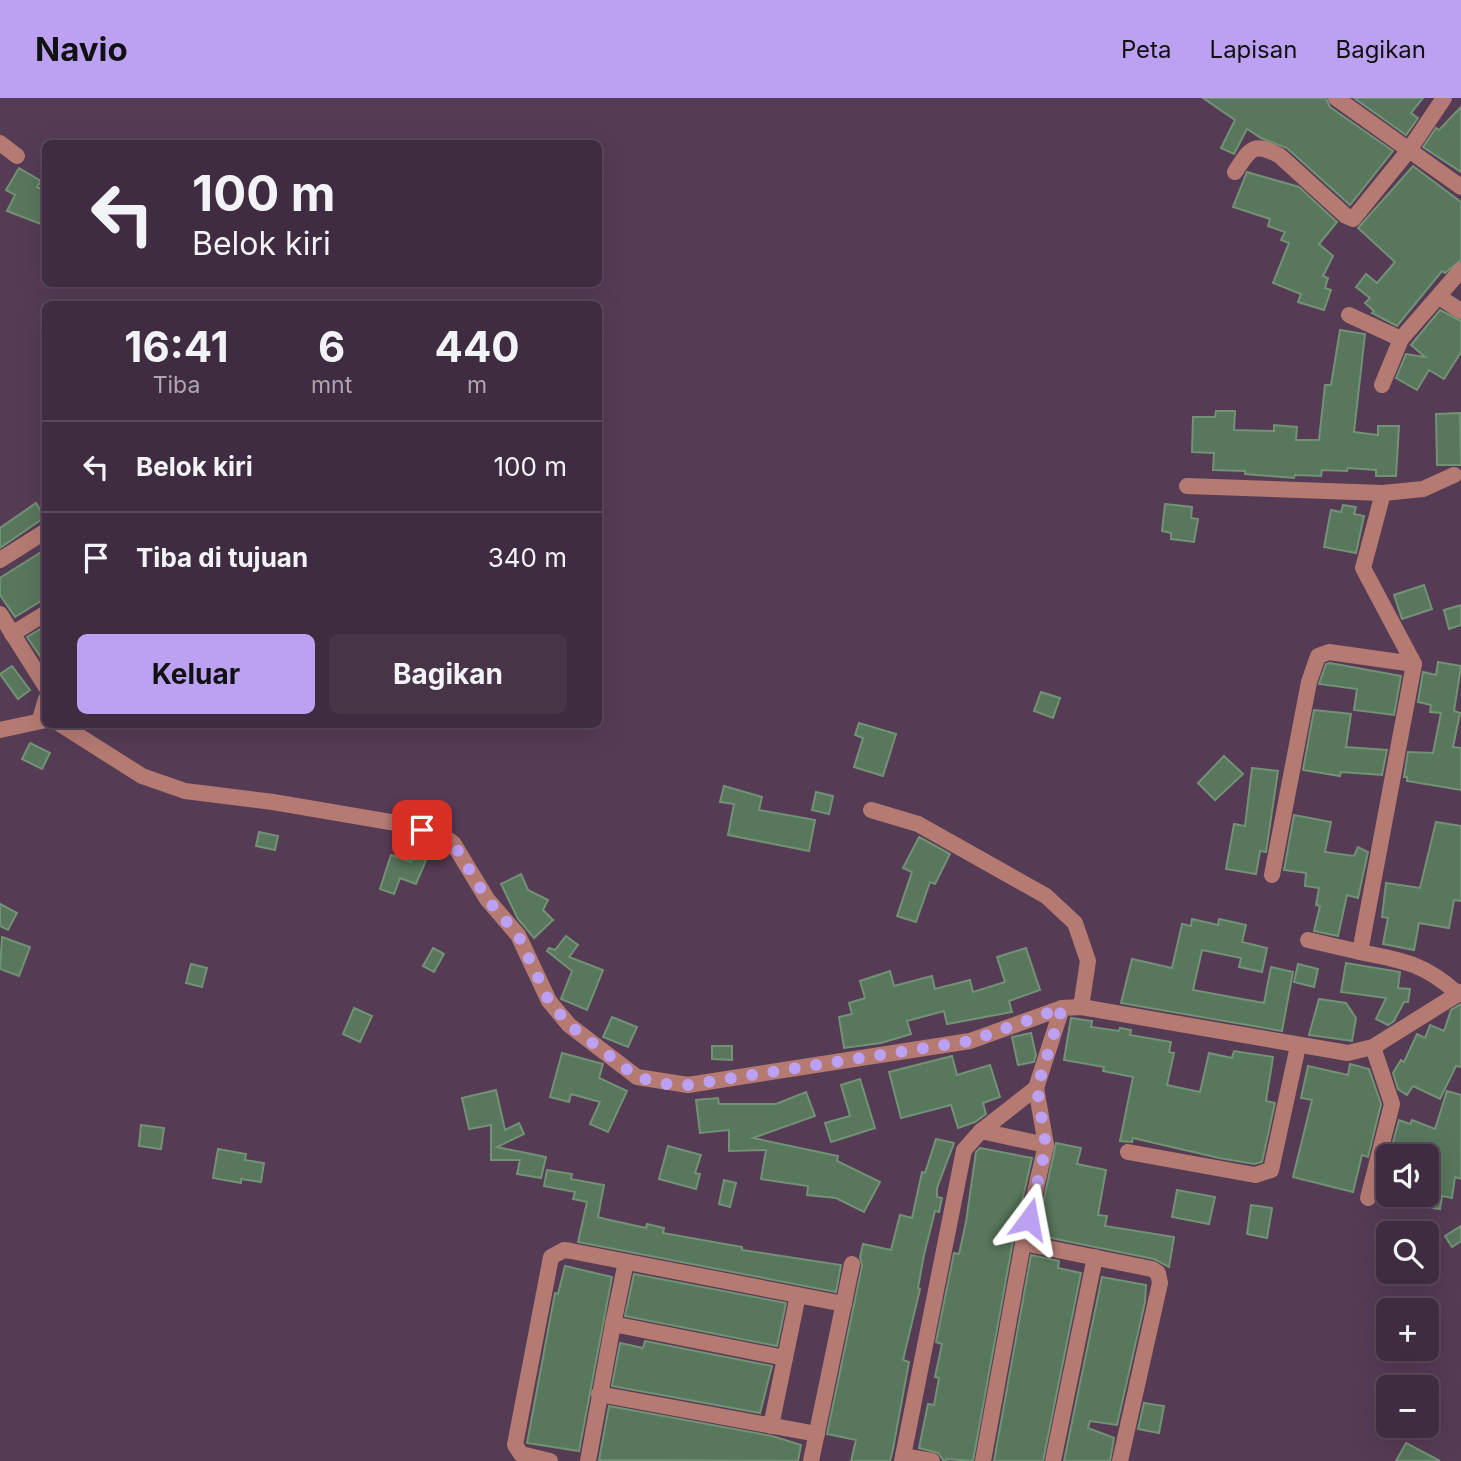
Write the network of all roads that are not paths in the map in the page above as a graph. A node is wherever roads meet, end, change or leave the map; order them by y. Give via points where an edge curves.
1 (1336, 98) edge
2 (1444, 98) edge
3 (0, 143) edge
4 (1409, 150) junction
5 (17, 156) dead end
6 (1235, 172) dead end
7 (1461, 187) edge
8 (1461, 270) edge
9 (1439, 298) junction
10 (1461, 311) edge
11 (1349, 315) dead end
12 (1401, 339) junction
13 (1382, 385) dead end
14 (1454, 475) dead end
15 (1187, 486) dead end
16 (1383, 493) junction
17 (42, 534) edge
18 (0, 560) edge
19 (0, 614) edge
20 (42, 615) edge
21 (12, 634) junction
22 (1414, 664) junction
23 (42, 681) edge
24 (42, 719) edge
25 (66, 728) edge
26 (0, 730) edge
27 (871, 810) dead end
28 (1272, 875) dead end
29 (1308, 940) dead end
30 (1360, 952) junction
31 (1460, 993) edge
32 (1081, 1007) junction
33 (1062, 1008) junction
34 (1298, 1046) junction
35 (1373, 1047) junction
36 (1037, 1088) junction
37 (981, 1131) junction
38 (1046, 1146) junction
39 (1128, 1152) dead end
40 (1368, 1198) dead end
41 (1023, 1243) junction
42 (1095, 1258) junction
43 (625, 1262) junction
44 (852, 1264) dead end
45 (798, 1295) junction
46 (844, 1304) junction
47 (613, 1324) junction
48 (785, 1358) junction
49 (599, 1394) junction
50 (771, 1426) junction
51 (817, 1434) junction
52 (528, 1459) edge
53 (902, 1459) edge
54 (550, 1461) edge
55 (588, 1461) edge
56 (811, 1461) edge
57 (932, 1461) edge
58 (983, 1461) edge
59 (1053, 1461) edge
60 (1120, 1461) edge

1 - 4 street
2 - 4 street
3 - 5 street
4 - 6 street via 1353,219 1268,149 1249,151
4 - 7 street
8 - 9 street
9 - 10 street
9 - 12 street
11 - 12 street
12 - 13 street
14 - 16 street via 1423,489
15 - 16 street
16 - 22 street via 1363,568
17 - 18 street
19 - 21 street
20 - 21 street
21 - 23 street
22 - 28 street via 1329,652 1318,656
22 - 30 street
24 - 26 street
25 - 33 street via 142,776 185,791 402,824 443,836 453,843 487,899 518,935 549,1001 569,1025 637,1077 688,1085 904,1054 970,1041
27 - 32 street via 938,835 1046,896 1075,923 1088,961
29 - 30 street
30 - 31 street via 1415,963
31 - 35 street
32 - 33 street
32 - 34 street
33 - 36 street
34 - 35 street via 1348,1053
34 - 39 street via 1270,1170 1255,1175
35 - 40 street via 1392,1104
36 - 37 street
36 - 38 street
37 - 38 street
37 - 53 street via 964,1150 960,1163
38 - 41 street
41 - 42 street
41 - 58 street
42 - 59 street
42 - 60 street via 1152,1269 1159,1278
43 - 45 street
43 - 47 street
43 - 52 street via 564,1250 551,1257 515,1444
44 - 46 street
45 - 46 street
45 - 48 street
46 - 51 street
47 - 48 street
47 - 49 street
48 - 50 street
49 - 50 street
49 - 55 street
50 - 51 street
51 - 56 street
52 - 54 street
53 - 57 street

